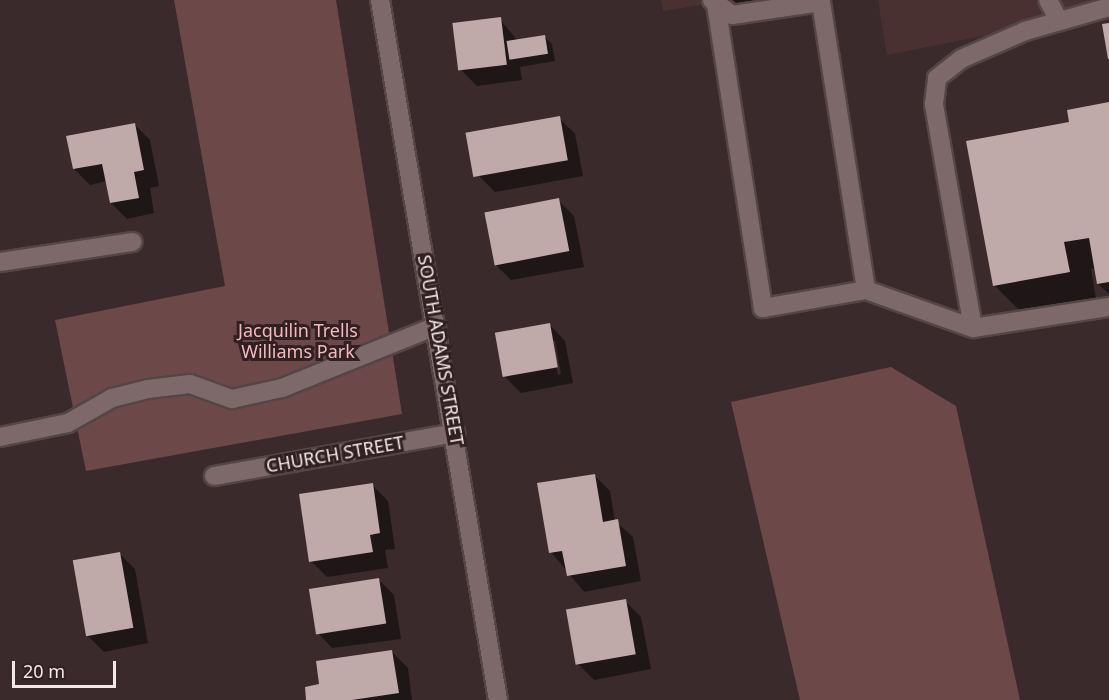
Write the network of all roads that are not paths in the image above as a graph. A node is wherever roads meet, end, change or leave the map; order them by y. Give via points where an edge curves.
1 (380, 0) edge
2 (1048, 0) edge
3 (714, 1) edge
4 (1109, 7) edge
5 (1059, 21) junction
6 (132, 242) dead end
7 (0, 262) edge
8 (867, 290) junction
9 (1109, 307) edge
10 (436, 326) junction
11 (973, 328) junction
12 (455, 433) junction
13 (0, 437) edge
14 (214, 476) dead end
15 (498, 700) edge

1 - 10 street, SOUTH ADAMS STREET
2 - 5 street
3 - 8 street via 732,15 821,2
3 - 8 street via 763,308
4 - 5 street
5 - 11 street via 961,59 937,78 934,104
6 - 7 street
8 - 11 street
9 - 11 street
10 - 12 street, SOUTH ADAMS STREET
10 - 13 street via 282,388 232,399 190,384 148,389 112,398 68,423
12 - 14 street, CHURCH STREET
12 - 15 street, SOUTH ADAMS STREET

